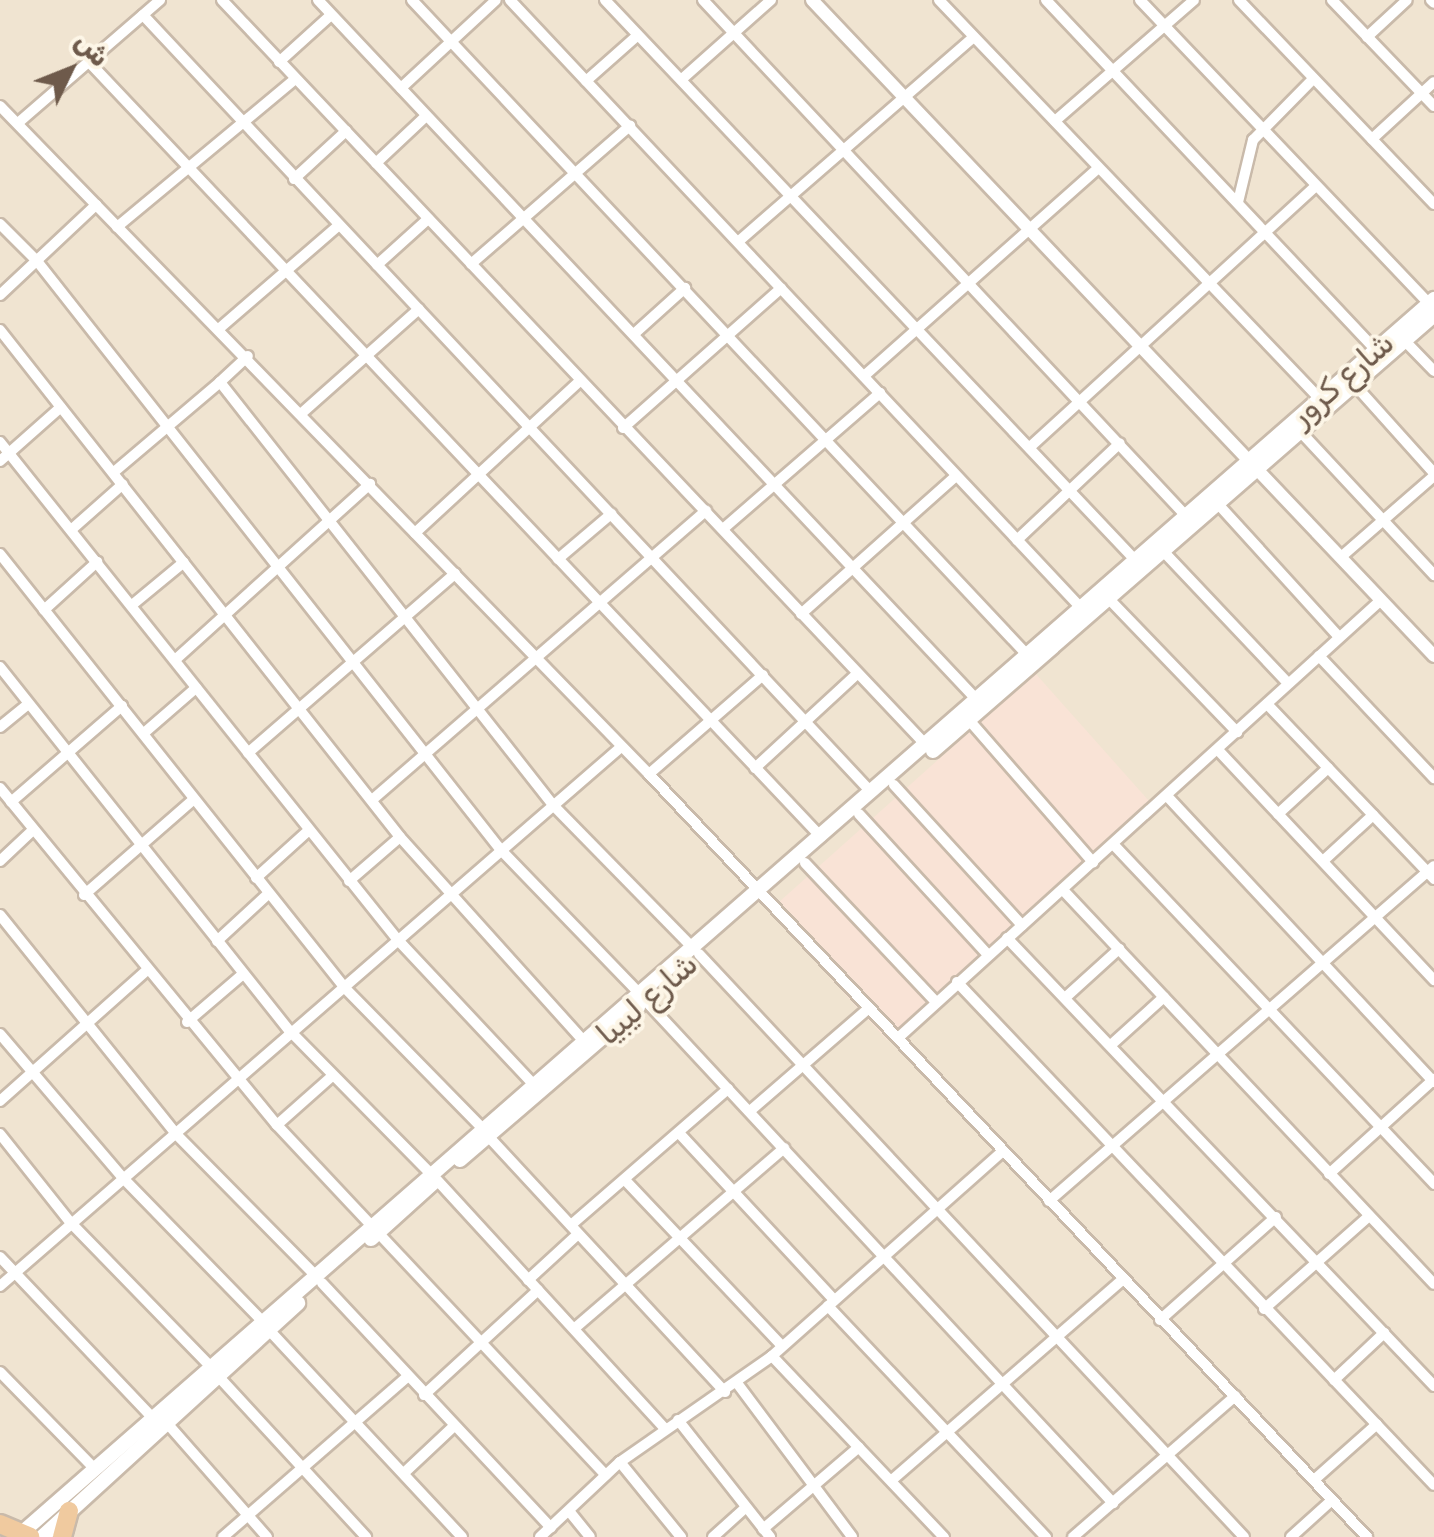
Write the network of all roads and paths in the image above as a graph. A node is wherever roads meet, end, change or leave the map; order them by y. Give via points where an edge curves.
1 (160, 0) edge
2 (222, 0) edge
3 (318, 0) edge
4 (412, 0) edge
5 (496, 0) edge
6 (510, 0) edge
7 (605, 0) edge
8 (703, 0) edge
9 (771, 0) edge
10 (812, 0) edge
11 (940, 0) edge
12 (1046, 0) edge
13 (1140, 0) edge
14 (1194, 0) edge
15 (1239, 0) edge
16 (1332, 0) edge
17 (1406, 0) edge
18 (143, 15) junction
19 (331, 15) junction
20 (1164, 26) junction
21 (734, 32) junction
22 (638, 34) junction
23 (974, 37) junction
24 (1366, 37) junction
25 (452, 41) junction
26 (90, 62) junction
27 (279, 62) junction
28 (1114, 70) junction
29 (295, 79) junction
30 (682, 80) junction
31 (1314, 80) junction
32 (586, 81) junction
33 (1434, 82) edge
34 (400, 88) junction
35 (1422, 93) junction
36 (906, 98) junction
37 (0, 106) edge
38 (1434, 106) edge
39 (426, 116) junction
40 (1055, 121) junction
41 (242, 122) junction
42 (18, 123) junction
43 (630, 126) junction
44 (1262, 129) junction
45 (346, 131) junction
46 (1372, 139) junction
47 (844, 150) junction
48 (376, 163) junction
49 (188, 168) junction
50 (1098, 168) junction
51 (576, 171) junction
52 (294, 179) junction
53 (1316, 186) junction
54 (792, 196) junction
55 (1238, 202) junction
56 (1434, 204) edge
57 (96, 205) junction
58 (524, 216) junction
59 (428, 219) junction
60 (0, 224) edge
61 (339, 225) junction
62 (117, 227) junction
63 (1029, 231) junction
64 (1267, 232) junction
65 (739, 241) junction
66 (37, 261) junction
67 (471, 264) junction
68 (377, 265) junction
69 (286, 270) junction
70 (967, 283) junction
71 (1207, 283) junction
72 (686, 288) junction
73 (781, 288) junction
74 (0, 295) edge
75 (1432, 306) edge
76 (419, 309) junction
77 (220, 327) junction
78 (915, 329) junction
79 (0, 330) edge
80 (634, 334) junction
81 (730, 334) junction
82 (1404, 340) junction
83 (1136, 346) junction
84 (1376, 350) junction
85 (367, 354) junction
86 (248, 356) junction
87 (1434, 372) edge
88 (864, 376) junction
89 (677, 380) junction
90 (580, 381) junction
91 (220, 382) junction
92 (1354, 384) junction
93 (880, 393) junction
94 (1320, 399) junction
95 (1080, 400) junction
96 (61, 407) junction
97 (303, 412) junction
98 (168, 426) junction
99 (531, 427) junction
100 (624, 428) junction
101 (1296, 428) junction
102 (828, 438) junction
103 (0, 442) edge
104 (1120, 443) junction
105 (1030, 447) junction
106 (5, 457) edge
107 (1255, 465) junction
108 (114, 472) junction
109 (478, 473) junction
110 (1434, 474) edge
111 (955, 477) junction
112 (124, 484) junction
113 (370, 484) junction
114 (774, 484) junction
115 (1068, 490) junction
116 (1218, 504) junction
117 (706, 511) junction
118 (611, 514) junction
119 (1186, 516) junction
120 (905, 520) junction
121 (1383, 520) junction
122 (332, 521) junction
123 (723, 529) junction
124 (71, 530) junction
125 (415, 532) junction
126 (1017, 540) junction
127 (1163, 551) junction
128 (0, 554) edge
129 (1341, 557) junction
130 (652, 558) junction
131 (558, 559) junction
132 (1136, 561) junction
133 (97, 562) junction
134 (184, 562) junction
135 (853, 566) junction
136 (279, 568) junction
137 (5, 570) edge
138 (454, 574) junction
139 (1434, 575) edge
140 (1109, 599) junction
141 (1381, 600) junction
142 (600, 604) junction
143 (132, 605) junction
144 (1082, 609) junction
145 (44, 610) junction
146 (801, 614) junction
147 (227, 615) junction
148 (407, 618) junction
149 (1069, 627) junction
150 (1339, 637) junction
151 (1319, 656) junction
152 (1434, 656) edge
153 (1031, 659) junction
154 (175, 660) junction
155 (536, 660) junction
156 (354, 663) junction
157 (0, 667) edge
158 (857, 674) junction
159 (763, 675) junction
160 (1288, 683) junction
161 (196, 688) junction
162 (977, 700) junction
163 (27, 704) junction
164 (1267, 704) junction
165 (122, 706) junction
166 (300, 708) junction
167 (479, 712) junction
168 (711, 720) junction
169 (807, 720) junction
170 (969, 720) junction
171 (0, 727) edge
172 (1237, 732) junction
173 (144, 734) junction
174 (926, 745) junction
175 (621, 747) junction
176 (1218, 750) junction
177 (67, 752) junction
178 (248, 753) junction
179 (427, 756) junction
180 (755, 768) junction
181 (1328, 768) junction
182 (648, 774) junction
183 (1434, 778) edge
184 (894, 785) junction
185 (0, 788) edge
186 (872, 792) junction
187 (1167, 796) junction
188 (194, 800) junction
189 (372, 800) junction
190 (11, 802) junction
191 (553, 805) junction
192 (859, 814) junction
193 (1278, 814) junction
194 (1373, 815) junction
195 (34, 830) junction
196 (308, 831) junction
197 (821, 836) junction
198 (400, 837) junction
199 (1113, 844) junction
200 (141, 845) junction
201 (500, 849) junction
202 (0, 861) edge
203 (1322, 861) junction
204 (1093, 862) junction
205 (805, 863) junction
206 (1432, 872) edge
207 (256, 878) junction
208 (349, 881) junction
209 (1063, 890) junction
210 (84, 894) junction
211 (268, 894) junction
212 (761, 894) junction
213 (449, 895) junction
214 (0, 915) edge
215 (1375, 918) junction
216 (1022, 925) junction
217 (4, 930) edge
218 (1007, 938) junction
219 (397, 939) junction
220 (217, 940) junction
221 (1119, 949) junction
222 (696, 951) junction
223 (988, 955) junction
224 (1322, 964) junction
225 (146, 972) junction
226 (243, 974) junction
227 (1434, 980) edge
228 (956, 982) junction
229 (344, 986) junction
230 (642, 997) junction
231 (1066, 997) junction
232 (1164, 997) junction
233 (936, 1002) junction
234 (869, 1008) junction
235 (1270, 1009) junction
236 (89, 1022) junction
237 (187, 1022) junction
238 (289, 1030) junction
239 (0, 1034) edge
240 (898, 1038) junction
241 (584, 1040) junction
242 (1112, 1044) junction
243 (1217, 1054) junction
244 (803, 1064) junction
245 (32, 1073) junction
246 (236, 1077) junction
247 (331, 1077) junction
248 (1434, 1081) edge
249 (542, 1082) junction
250 (728, 1089) junction
251 (1165, 1100) junction
252 (0, 1101) edge
253 (750, 1111) junction
254 (277, 1125) junction
255 (1381, 1127) junction
256 (485, 1132) junction
257 (174, 1133) junction
258 (679, 1133) junction
259 (0, 1134) edge
260 (1112, 1145) junction
261 (784, 1148) junction
262 (1003, 1151) junction
263 (1328, 1174) junction
264 (434, 1176) junction
265 (123, 1178) junction
266 (625, 1180) junction
267 (1434, 1184) edge
268 (732, 1192) junction
269 (1049, 1200) junction
270 (938, 1210) junction
271 (1369, 1216) junction
272 (1276, 1217) junction
273 (70, 1222) junction
274 (575, 1230) junction
275 (373, 1231) junction
276 (678, 1237) junction
277 (885, 1256) junction
278 (0, 1257) edge
279 (1318, 1263) junction
280 (1223, 1264) junction
281 (14, 1274) junction
282 (319, 1279) junction
283 (528, 1280) junction
284 (1122, 1280) junction
285 (625, 1283) junction
286 (1434, 1284) edge
287 (0, 1286) edge
288 (538, 1290) junction
289 (831, 1303) junction
290 (1264, 1309) junction
291 (1160, 1320) junction
292 (266, 1326) junction
293 (576, 1328) junction
294 (1384, 1333) junction
295 (1055, 1336) junction
296 (480, 1342) junction
297 (782, 1346) junction
298 (772, 1356) junction
299 (0, 1372) edge
300 (215, 1372) junction
301 (407, 1377) junction
302 (1334, 1380) junction
303 (1432, 1381) edge
304 (738, 1384) junction
305 (1000, 1384) junction
306 (725, 1392) junction
307 (424, 1394) junction
308 (1235, 1396) junction
309 (160, 1420) junction
310 (678, 1420) junction
311 (357, 1424) junction
312 (1377, 1424) junction
313 (454, 1426) junction
314 (664, 1428) junction
315 (945, 1432) junction
316 (860, 1447) junction
317 (1167, 1456) junction
318 (620, 1462) junction
319 (96, 1470) junction
320 (306, 1470) junction
321 (404, 1473) junction
322 (606, 1475) junction
323 (892, 1480) junction
324 (1314, 1480) junction
325 (1433, 1483) edge
326 (814, 1487) junction
327 (1332, 1500) junction
328 (1112, 1503) junction
329 (744, 1509) junction
330 (69, 1511) junction
331 (569, 1511) junction
332 (249, 1515) junction
333 (0, 1524) edge
334 (551, 1528) junction
335 (0, 1533) edge
336 (766, 1533) edge
337 (20, 1536) edge
338 (42, 1537) edge
339 (62, 1537) edge
340 (224, 1537) edge
341 (267, 1537) edge
342 (366, 1537) edge
343 (462, 1537) edge
344 (540, 1537) edge
345 (590, 1537) edge
346 (680, 1537) edge
347 (714, 1537) edge
348 (852, 1537) edge
349 (944, 1537) edge
350 (1046, 1537) edge
351 (1072, 1537) edge
352 (1244, 1537) edge
353 (1291, 1537) edge
354 (1366, 1537) edge

1 - 18 street
2 - 27 street
3 - 19 street
4 - 25 street
5 - 25 street
6 - 32 street
7 - 22 street
8 - 21 street
9 - 21 street
10 - 36 street
11 - 23 street
12 - 28 street
13 - 20 street
14 - 20 street
15 - 31 street
16 - 24 street
17 - 24 street
18 - 26 street
18 - 41 street
19 - 27 street
19 - 34 street
20 - 28 street
20 - 44 street
21 - 30 street
21 - 47 street
22 - 30 street
22 - 32 street
23 - 36 street
23 - 40 street
24 - 35 street
25 - 34 street
25 - 51 street
26 - 42 street
26 - 49 street
27 - 29 street
28 - 40 street
28 - 55 street
29 - 41 street
29 - 45 street
30 - 54 street
31 - 44 street
31 - 46 street
32 - 43 street
33 - 35 street
34 - 39 street
35 - 38 street
35 - 46 street
36 - 47 street
36 - 63 street
37 - 42 street
39 - 48 street
39 - 58 street
40 - 50 street
41 - 49 street
41 - 52 street
42 - 57 street
43 - 51 street
43 - 65 street
44 - 53 street
44 - 55 street via 1245,160
45 - 48 street
45 - 52 street
46 - 56 street
47 - 54 street
47 - 70 street
48 - 59 street
49 - 62 street
49 - 69 street
50 - 63 street
50 - 71 street
51 - 58 street
51 - 72 street
52 - 61 street
53 - 64 street
53 - 75 street
54 - 65 street
54 - 78 street
55 - 64 street
57 - 62 street
57 - 66 street
58 - 67 street
58 - 80 street
59 - 67 street
59 - 68 street
60 - 66 street
61 - 68 street
61 - 69 street
62 - 77 street
63 - 70 street
63 - 83 street
64 - 71 street
64 - 84 street
65 - 73 street
66 - 74 street
66 - 98 street
67 - 90 street
68 - 76 street
69 - 77 street
69 - 85 street
70 - 78 street
70 - 95 street
71 - 83 street
71 - 94 street
72 - 80 street
72 - 81 street
73 - 81 street
73 - 88 street
75 - 82 main road, شارع كرور
75 - 84 main road, شارع كرور
76 - 85 street
76 - 99 street
77 - 86 street
78 - 88 street
78 - 105 street
79 - 96 street
80 - 89 street
81 - 89 street
81 - 102 street
82 - 87 street
82 - 92 main road, شارع كرور
83 - 95 street
83 - 107 street
84 - 94 main road, شارع كرور
85 - 97 street
85 - 109 street
86 - 91 street
86 - 97 street
88 - 93 street
89 - 100 street
89 - 114 street
90 - 99 street
90 - 100 street
91 - 98 street
91 - 122 street
92 - 101 main road, شارع كرور
92 - 110 street
93 - 102 street
93 - 111 street
94 - 101 main road, شارع كرور
95 - 104 street
95 - 105 street
96 - 106 street
96 - 108 street
97 - 113 street
98 - 108 street
98 - 136 street
99 - 109 street
99 - 118 street
100 - 117 street
101 - 107 main road, شارع كرور
101 - 121 street
102 - 114 street
102 - 120 street
103 - 106 street
104 - 115 street
104 - 119 street
105 - 115 street
106 - 124 street
107 - 116 main road, شارع ليبيا
107 - 119 main road, شارع ليبيا
107 - 129 street
108 - 112 street
109 - 125 street
109 - 131 street
110 - 121 street
111 - 120 street
111 - 126 street
112 - 124 street
112 - 134 street
113 - 122 street
113 - 125 street
114 - 123 street
114 - 135 street
115 - 126 street
115 - 132 street
116 - 127 main road, شارع ليبيا
116 - 150 street
117 - 123 street
117 - 130 street
118 - 130 street
118 - 131 street
119 - 132 main road, شارع ليبيا
120 - 135 street
120 - 153 street
121 - 129 street
121 - 139 street
122 - 136 street
122 - 148 street
123 - 146 street
124 - 133 street
125 - 138 street
126 - 144 street
127 - 140 main road, شارع ليبيا
127 - 160 street
128 - 137 street
129 - 141 street
130 - 142 street
130 - 159 street
131 - 142 street
132 - 144 main road, شارع ليبيا
133 - 143 street
133 - 145 street
134 - 143 street
134 - 147 street
135 - 146 street
135 - 162 street
136 - 147 street
136 - 156 street
137 - 145 street
138 - 148 street
138 - 155 street
140 - 149 main road, شارع ليبيا
140 - 172 street
141 - 150 street
141 - 152 street
142 - 155 street
142 - 168 street
143 - 154 street
144 - 149 main road, شارع ليبيا
145 - 165 street
146 - 158 street
147 - 154 street
147 - 166 street
148 - 156 street
148 - 167 street
149 - 153 main road, شارع ليبيا
150 - 151 street
151 - 160 street
151 - 183 street
153 - 162 main road, شارع ليبيا
153 - 170 main road, شارع ليبيا
154 - 161 street
155 - 167 street
155 - 175 street
156 - 166 street
156 - 179 street
157 - 163 street
158 - 169 street
158 - 174 street
159 - 168 street
159 - 169 street
160 - 164 street
161 - 173 street
161 - 178 street
162 - 174 main road, شارع ليبيا
163 - 171 street
163 - 177 street
164 - 172 street
164 - 181 street
165 - 173 street
165 - 177 street
166 - 178 street
166 - 189 street
167 - 179 street
167 - 191 street
168 - 180 street
168 - 182 street
169 - 180 street
169 - 186 street
170 - 184 main road, شارع ليبيا
170 - 204 street
172 - 176 street
173 - 188 street
174 - 186 main road, شارع ليبيا
175 - 182 street
175 - 191 street
176 - 187 street
176 - 193 street
177 - 190 street
177 - 200 street
178 - 196 street
179 - 189 street
179 - 201 street
180 - 197 street
181 - 193 street
181 - 194 street
182 - 212 street
184 - 192 main road, شارع ليبيا
184 - 216 street
185 - 190 street
186 - 197 main road, شارع ليبيا
187 - 199 street
187 - 224 street
188 - 200 street
188 - 207 street
189 - 198 street
190 - 195 street
191 - 201 street
191 - 222 street
192 - 205 main road, شارع ليبيا
192 - 223 street
193 - 203 street
194 - 203 street
194 - 206 street
195 - 202 street
195 - 210 street
196 - 207 street
196 - 208 street
197 - 212 main road, شارع ليبيا
198 - 208 street
198 - 213 street
199 - 204 street
199 - 235 street
200 - 210 street
200 - 220 street
201 - 213 street
201 - 230 street
203 - 215 street
204 - 209 street
205 - 212 main road, شارع ليبيا
205 - 233 street
206 - 215 street
207 - 211 street
208 - 219 street
209 - 216 street
209 - 221 street
210 - 225 street
211 - 220 street
211 - 229 street
212 - 222 main road, شارع ليبيا
212 - 234 street
213 - 219 street
213 - 241 street
214 - 217 street
215 - 224 street
215 - 227 street
216 - 218 street
217 - 236 street
218 - 223 street
218 - 231 street
219 - 229 street
219 - 249 street
220 - 226 street
221 - 231 street
221 - 232 street
222 - 230 main road, شارع ليبيا
222 - 244 street
223 - 228 street
224 - 235 street
224 - 248 street
225 - 236 street
225 - 237 street
226 - 237 street
226 - 238 street
228 - 233 street
228 - 260 street
229 - 238 street
229 - 256 street
230 - 241 main road, شارع ليبيا
230 - 249 main road, شارع ليبيا
230 - 250 street
231 - 242 street
232 - 242 street
232 - 243 street
233 - 240 street
234 - 240 street
234 - 244 street
235 - 243 street
235 - 255 street
236 - 245 street
236 - 257 street
237 - 246 street
238 - 246 street
238 - 247 street
239 - 245 street
240 - 262 street
241 - 249 main road, شارع ليبيا
242 - 251 street
243 - 251 street
243 - 263 street
244 - 253 street
244 - 270 street
245 - 252 street
245 - 265 street
246 - 254 street
246 - 257 street
247 - 254 street
247 - 264 street
248 - 255 street
249 - 256 main road, شارع ليبيا
250 - 253 street
250 - 258 street
251 - 260 street
251 - 272 street
253 - 261 street
254 - 275 street
255 - 263 street
255 - 267 street
256 - 264 main road, شارع ليبيا
256 - 274 street
257 - 265 street
257 - 282 street
258 - 266 street
258 - 268 street
259 - 273 street
260 - 269 street
260 - 280 street
261 - 268 street
261 - 277 street
262 - 269 street
262 - 270 street
263 - 271 street
264 - 275 main road, شارع ليبيا
264 - 283 street
265 - 273 street
265 - 292 street
266 - 274 street
266 - 276 street
268 - 276 street
268 - 289 street
269 - 284 street
270 - 277 street
270 - 295 street
271 - 279 street
271 - 286 street
272 - 279 street
272 - 280 street
273 - 281 street
273 - 300 street
274 - 283 street
274 - 285 street
275 - 282 main road, شارع ليبيا
275 - 296 street
276 - 285 street
276 - 297 street
277 - 289 street
277 - 305 street
278 - 281 street
279 - 290 street
279 - 294 street
280 - 290 street
280 - 291 street
281 - 287 street
281 - 309 street
282 - 292 main road, شارع ليبيا
282 - 301 street
283 - 288 street
284 - 291 street
284 - 295 street
285 - 293 street
285 - 306 street
288 - 293 street
288 - 296 street
289 - 297 street
289 - 315 street
290 - 302 street
291 - 308 street
292 - 300 main road, شارع ليبيا
292 - 311 street
293 - 314 street
294 - 302 street
294 - 303 street
295 - 305 street
295 - 317 street
296 - 307 street
296 - 322 street
297 - 298 street
298 - 304 street
298 - 316 street
299 - 319 street
300 - 309 main road, شارع ليبيا
300 - 320 street
301 - 307 street
301 - 311 street
302 - 312 street
304 - 306 street
304 - 326 street
305 - 315 street
305 - 328 street
306 - 310 street
307 - 313 street
308 - 317 street
308 - 324 street
309 - 319 main road, شارع ليبيا
309 - 330 main road, شارع ليبيا
309 - 332 street
310 - 314 street
310 - 329 street
311 - 320 street
311 - 321 street
312 - 324 street
312 - 325 street
313 - 321 street
313 - 334 street
314 - 318 street
315 - 323 street
315 - 350 street
316 - 323 street
316 - 326 street
317 - 328 street
317 - 352 street
318 - 322 street
318 - 346 street
319 - 337 main road, شارع ليبيا
320 - 332 street
320 - 342 street
321 - 343 street
322 - 331 street
323 - 349 street
324 - 327 street
326 - 336 street
326 - 348 street
327 - 353 street
327 - 354 street
328 - 351 street
329 - 336 street
329 - 347 street
330 - 338 main road, شارع ليبيا
330 - 339 highway
331 - 334 street
331 - 345 street
332 - 340 street
332 - 341 street
333 - 337 highway
334 - 344 street
335 - 337 highway

